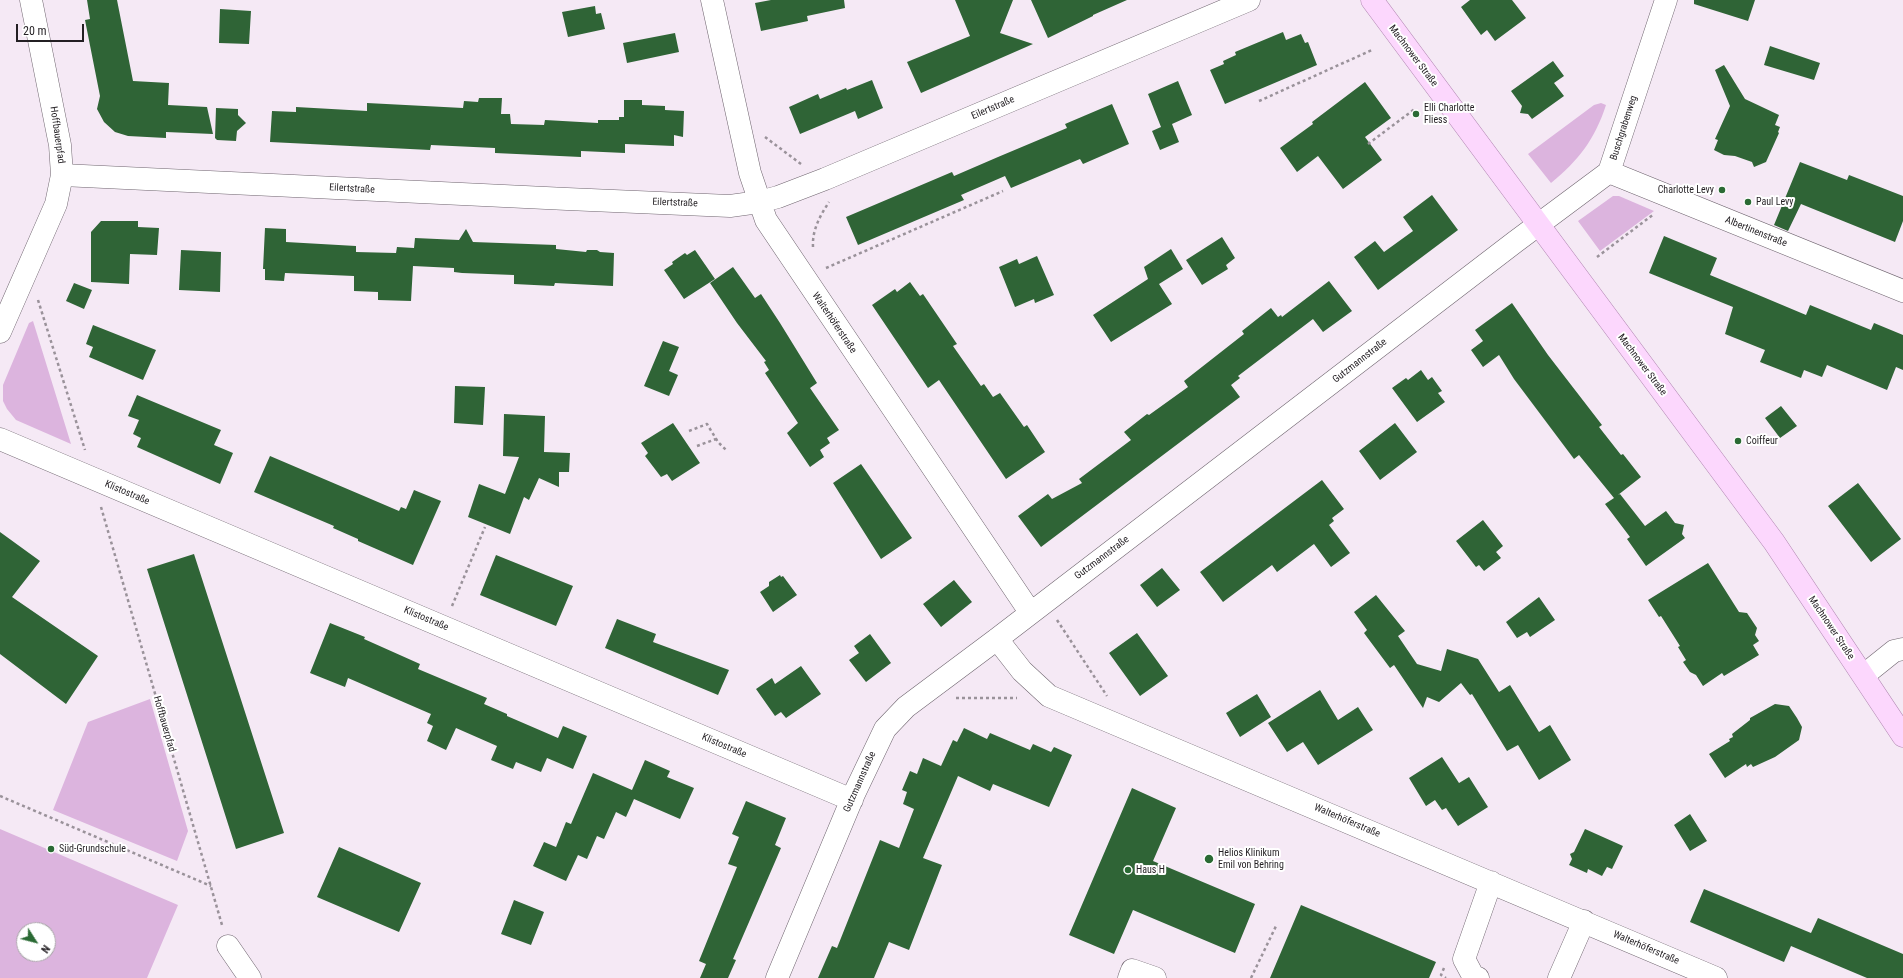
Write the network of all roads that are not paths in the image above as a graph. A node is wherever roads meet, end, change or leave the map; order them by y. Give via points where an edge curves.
1 (31, 0) edge
2 (712, 0) edge
3 (1249, 0) edge
4 (1372, 0) edge
5 (1666, 0) edge
6 (1609, 172) junction
7 (62, 174) junction
8 (759, 202) junction
9 (1538, 225) junction
10 (1903, 291) edge
11 (0, 332) edge
12 (0, 439) edge
13 (1030, 612) junction
14 (997, 639) junction
15 (1903, 649) edge
16 (1864, 675) junction
17 (1903, 736) edge
18 (852, 800) junction
19 (1491, 882) junction
20 (1584, 921) junction
21 (228, 946) road end
22 (250, 978) edge
23 (777, 978) edge
24 (1129, 978) edge
25 (1155, 978) edge
26 (1478, 978) edge
27 (1559, 978) edge
28 (1716, 978) edge

1 - 7 street, Hoffbauerpfad via 60,145
2 - 8 street, Walterhöferstraße via 750,173
3 - 8 street, Eilertstraße via 825,179
4 - 9 main road, Machnower Straße
5 - 6 street, Buschgrabenweg
6 - 9 street, Buschgrabenweg
6 - 10 street, Albertinenstraße
7 - 8 street, Eilertstraße via 567,200 730,206
7 - 11 street, Hoffbauerpfad via 56,204
8 - 13 street, Walterhöferstraße via 769,226 794,264
9 - 13 street, Gutzmannstraße
9 - 16 main road, Machnower Straße via 1774,542
12 - 18 street, Klistostraße
13 - 14 street, Gutzmannstraße
14 - 18 street, Gutzmannstraße via 906,707 885,729
14 - 19 street, Walterhöferstraße via 1022,671 1049,696
15 - 16 street via 1894,651
16 - 17 main road, Machnower Straße
18 - 23 street, Gutzmannstraße
19 - 20 street, Walterhöferstraße
19 - 26 street via 1464,960 1473,976
20 - 27 street
20 - 28 street, Walterhöferstraße
21 - 22 street
24 - 25 street via 1132,970

